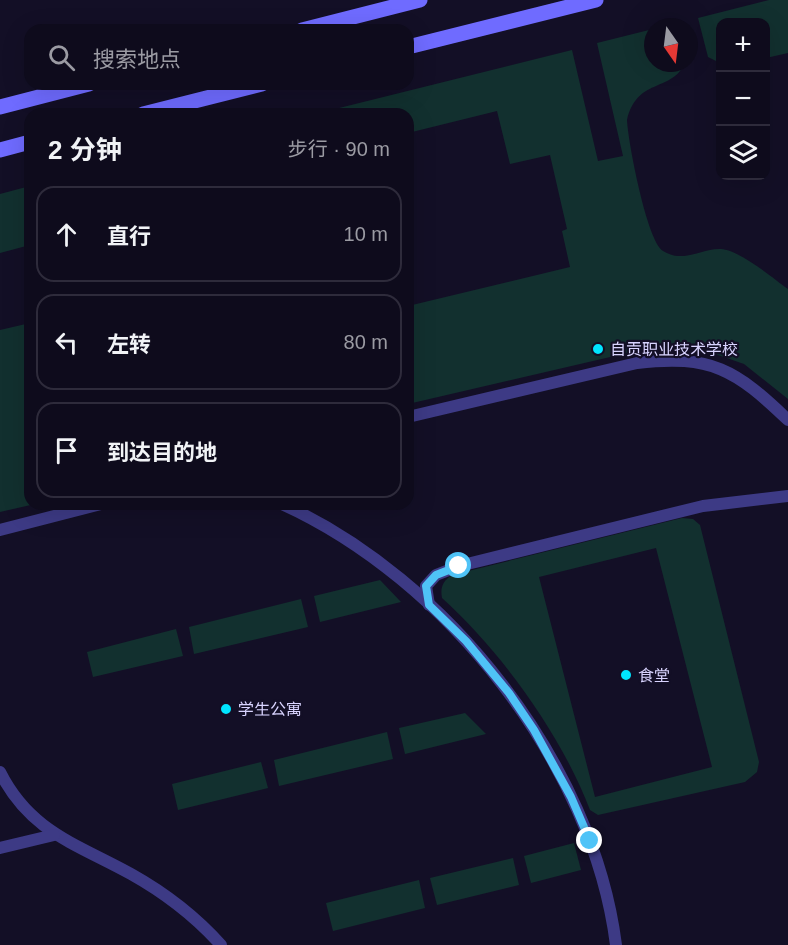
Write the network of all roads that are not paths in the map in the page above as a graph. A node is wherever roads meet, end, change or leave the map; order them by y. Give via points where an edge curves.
1 (420, 0) edge
2 (596, 0) edge
3 (326, 24) edge
4 (414, 46) edge
5 (66, 90) edge
6 (238, 90) edge
7 (0, 107) edge
8 (167, 108) edge
9 (24, 144) edge
10 (0, 150) edge
11 (414, 416) edge
12 (788, 420) edge
13 (788, 496) edge
14 (78, 510) edge
15 (296, 510) edge
16 (0, 530) edge
17 (429, 605) junction
18 (0, 772) edge
19 (54, 835) junction
20 (0, 848) edge
21 (220, 945) edge
22 (616, 945) edge

1 - 3 main road
2 - 4 main road
5 - 7 main road
6 - 8 main road
9 - 10 main road
11 - 12 lane via 662,360 722,368 757,390
13 - 17 lane via 703,506 459,566 436,575 426,586
14 - 16 lane
15 - 17 lane via 366,554
17 - 22 lane via 466,641 509,693 566,787 590,841 612,916
18 - 19 lane via 24,808
19 - 20 lane
19 - 21 lane via 112,863 171,899

